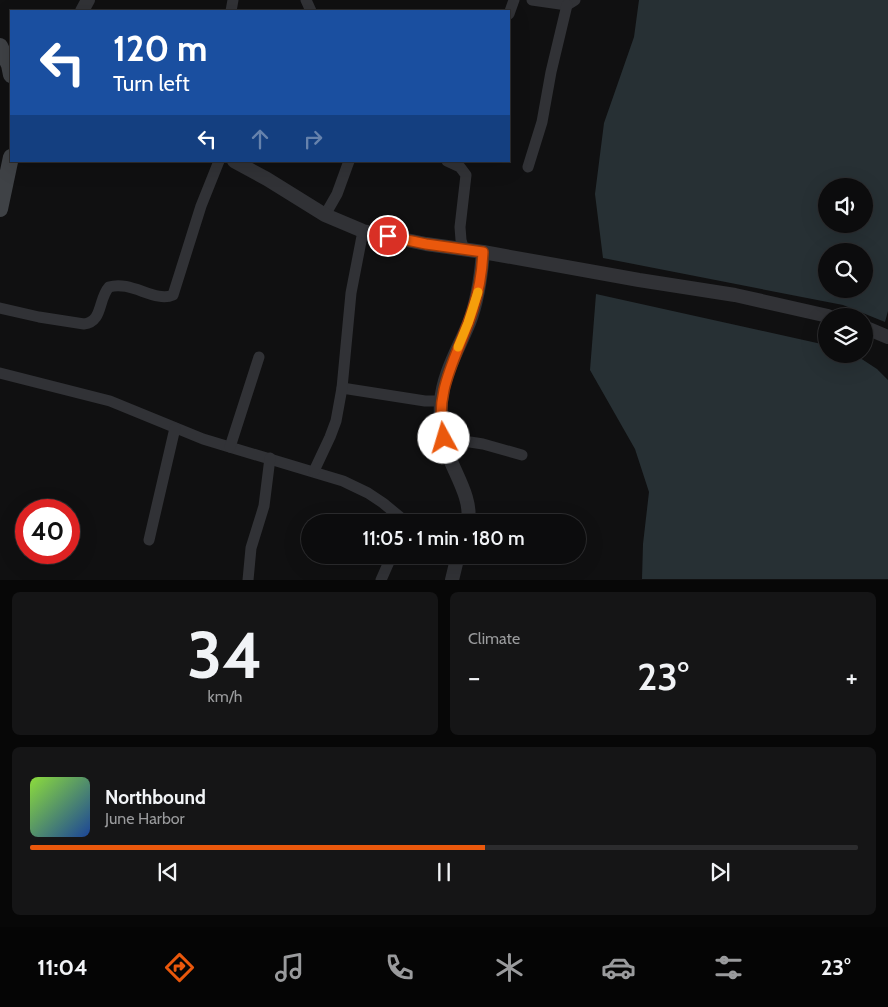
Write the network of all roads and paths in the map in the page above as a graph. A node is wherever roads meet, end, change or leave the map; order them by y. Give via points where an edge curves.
1 (532, 0) edge
2 (571, 3) edge
3 (0, 46) edge
4 (10, 70) edge
5 (10, 162) edge
6 (219, 162) edge
7 (236, 162) edge
8 (349, 162) edge
9 (461, 164) edge
10 (528, 167) dead end
11 (0, 208) edge
12 (326, 215) junction
13 (363, 231) junction
14 (464, 250) junction
15 (483, 252) junction
16 (0, 308) edge
17 (818, 314) edge
18 (873, 331) edge
19 (888, 337) edge
20 (259, 357) dead end
21 (0, 373) edge
22 (342, 388) junction
23 (441, 401) junction
24 (175, 428) junction
25 (444, 438) junction
26 (230, 447) junction
27 (522, 455) dead end
28 (270, 458) junction
29 (314, 472) junction
30 (397, 514) edge
31 (468, 514) edge
32 (149, 540) dead end
33 (388, 564) edge
34 (455, 564) edge
35 (248, 580) edge
36 (381, 580) edge
37 (452, 580) edge

1 - 2 street
2 - 10 street
3 - 4 main road
5 - 11 main road
6 - 16 street via 173,295 161,296 123,285 109,287 95,320 84,324
7 - 12 street
8 - 12 street
9 - 14 street via 466,180 460,227
12 - 13 street
13 - 14 street
13 - 22 street via 351,293
14 - 15 street
15 - 17 street via 735,295
15 - 23 street via 478,295 445,381
18 - 19 street
20 - 26 street
21 - 24 street via 110,401
22 - 23 street
22 - 29 street via 333,429
23 - 25 street
24 - 26 street
24 - 32 street
25 - 27 street via 484,444
25 - 31 street via 468,505
26 - 28 street
28 - 29 street
28 - 35 street via 264,506 249,558
29 - 30 street via 368,493
33 - 36 street
34 - 37 street

